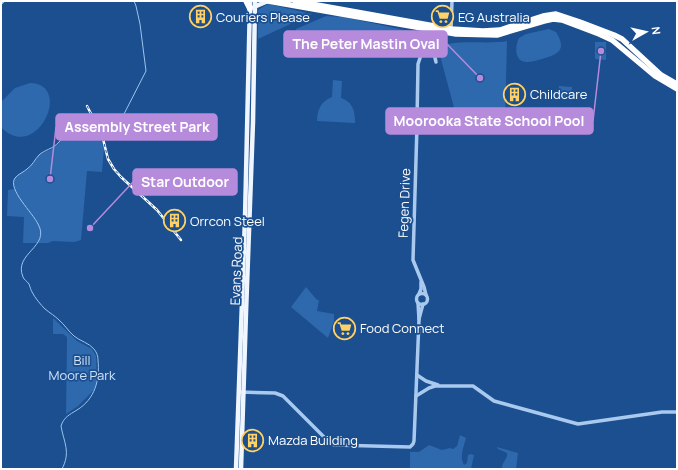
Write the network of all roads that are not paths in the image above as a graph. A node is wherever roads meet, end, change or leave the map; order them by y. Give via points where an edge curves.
1 (246, 1) edge
2 (250, 1) edge
3 (255, 1) edge
4 (268, 1) edge
5 (295, 1) edge
6 (452, 1) edge
7 (252, 8) junction
8 (430, 28) junction
9 (451, 32) junction
10 (428, 37) junction
11 (436, 62) dead end
12 (677, 84) edge
13 (677, 89) edge
14 (420, 279) junction
15 (419, 294) junction
16 (426, 295) junction
17 (418, 303) junction
18 (423, 304) junction
19 (419, 320) junction
20 (417, 374) junction
21 (426, 382) junction
22 (439, 385) junction
23 (427, 389) junction
24 (241, 392) junction
25 (416, 396) junction
26 (677, 412) edge
27 (236, 469) edge
28 (241, 469) edge

1 - 7 highway
2 - 7 main road, Evans Road
3 - 7 main road, Evans Road
4 - 7 main road
4 - 8 highway
5 - 8 highway
6 - 9 street
7 - 24 main road, Evans Road via 253,122
8 - 9 highway
8 - 10 street
9 - 12 highway via 495,31 547,15 561,15 622,39 661,75
9 - 13 highway via 497,36 544,21 562,20 612,40 659,79
10 - 11 street
10 - 14 street, Fegen Drive via 418,64 417,121 420,123 417,126 413,253
14 - 15 street, Fegen Drive
14 - 16 street, Fegen Drive
15 - 16 street
15 - 17 street
16 - 18 street via 427,301
17 - 18 street
17 - 19 street
18 - 19 street
19 - 20 street
20 - 21 street
20 - 25 street
21 - 22 street
21 - 23 street
22 - 23 street
22 - 26 street via 474,386 494,401 578,424
23 - 25 street
24 - 25 street via 275,393 283,396 334,445 406,448 414,442
24 - 27 main road, Evans Road
24 - 28 main road, Evans Road

